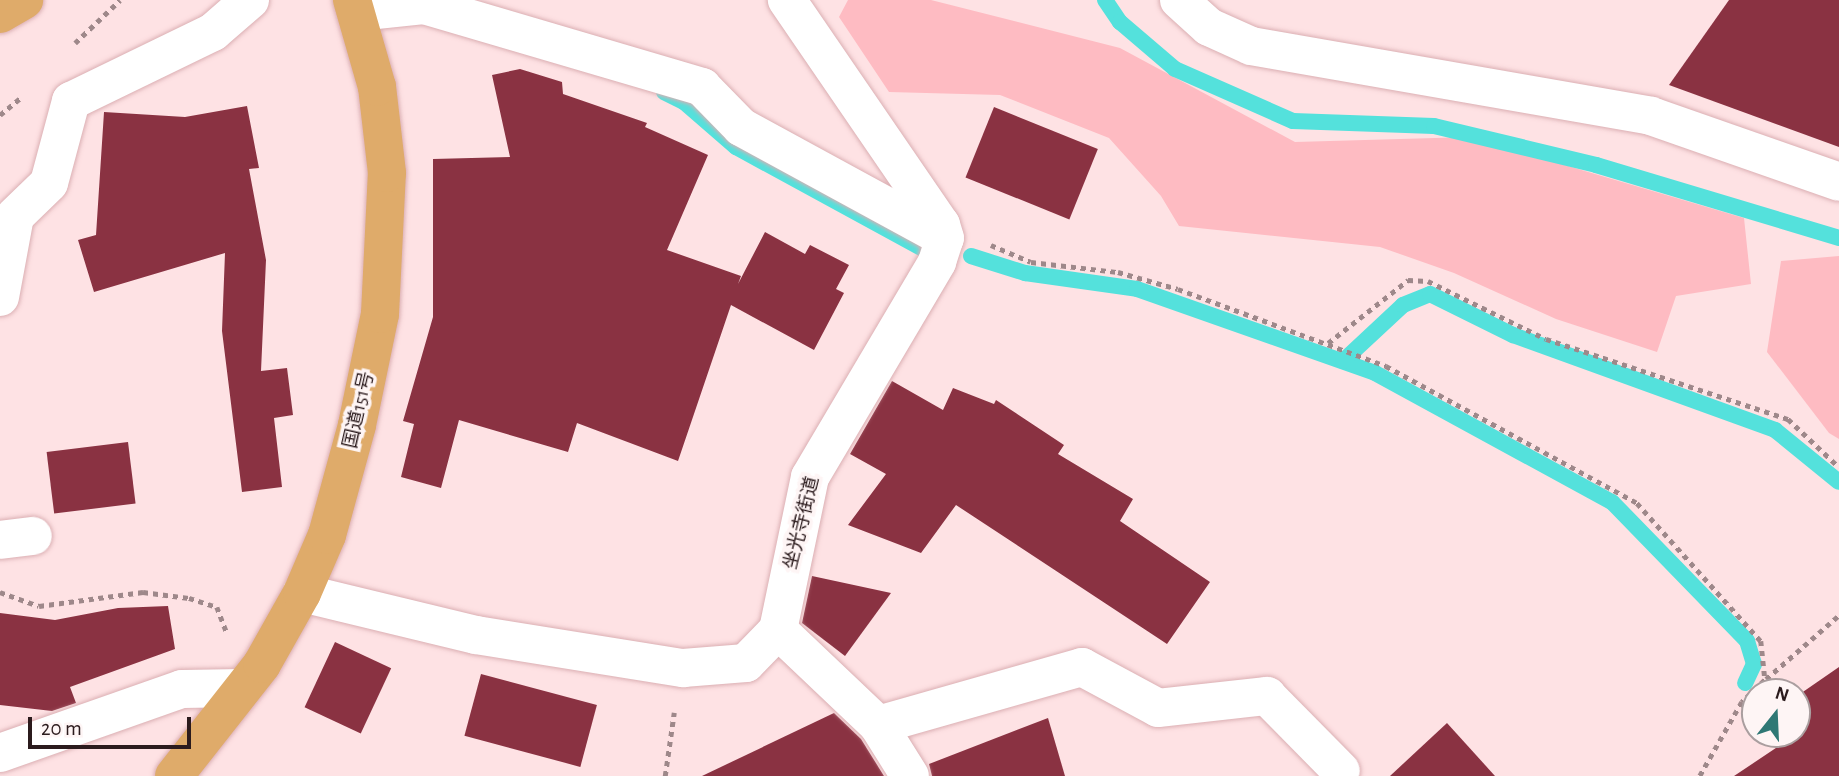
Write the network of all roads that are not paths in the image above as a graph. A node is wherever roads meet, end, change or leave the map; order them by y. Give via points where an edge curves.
1 (24, 0) edge
2 (250, 0) edge
3 (788, 0) edge
4 (1179, 0) edge
5 (354, 6) edge
6 (0, 14) edge
7 (1839, 182) edge
8 (943, 231) junction
9 (0, 297) edge
10 (302, 593) junction
11 (778, 630) junction
12 (242, 688) junction
13 (878, 725) junction
14 (0, 754) edge
15 (1341, 771) dead end
16 (174, 776) edge
17 (909, 776) edge

1 - 6 highway
2 - 9 street via 213,32 71,101 49,183 15,216
3 - 8 street
4 - 7 street via 1209,27 1251,46 1651,116
5 - 8 street via 424,5 702,87 741,127
5 - 10 highway, 国道151号 via 377,87 387,173 380,314 357,425 327,535
8 - 11 street, 坐光寺街道 via 937,262 810,477
10 - 11 street via 476,635 683,668 746,663
10 - 12 highway, 国道151号
11 - 13 street
12 - 14 street via 183,690
12 - 16 highway, 国道151号
13 - 15 street via 1082,667 1158,708 1267,696
13 - 17 street

